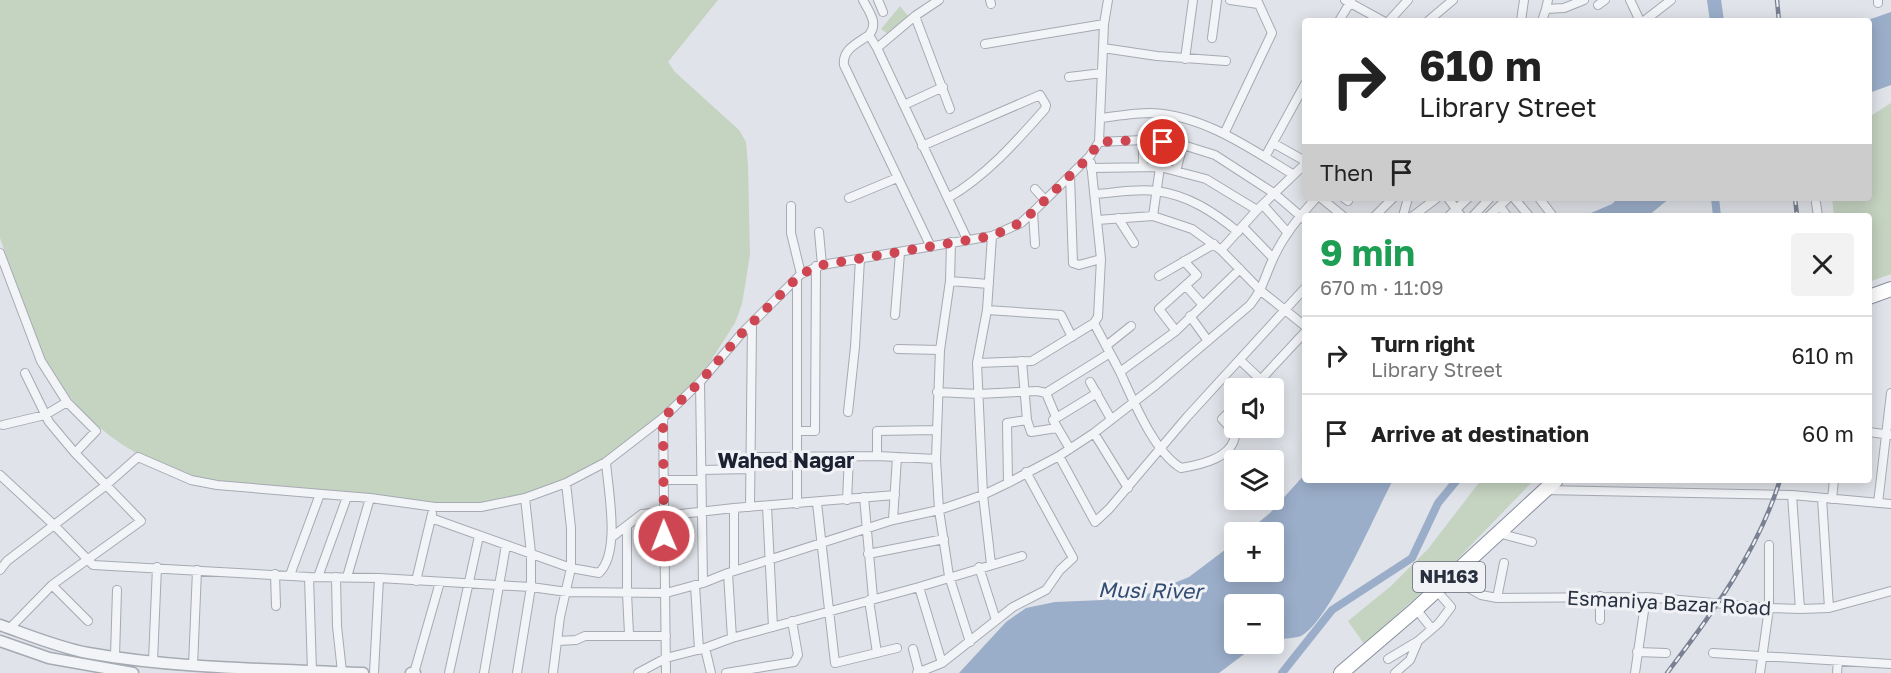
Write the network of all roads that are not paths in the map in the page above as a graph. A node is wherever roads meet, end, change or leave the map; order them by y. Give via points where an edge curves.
1 (863, 0) edge
2 (878, 0) edge
3 (939, 0) edge
4 (1108, 0) edge
5 (1193, 0) edge
6 (1217, 0) edge
7 (1230, 0) edge
8 (1408, 0) edge
9 (1453, 0) edge
10 (1524, 0) edge
11 (1548, 0) edge
12 (1584, 0) edge
13 (1630, 0) edge
14 (1671, 0) edge
15 (1348, 1) edge
16 (1257, 2) edge
17 (1546, 9) junction
18 (883, 12) dead end
19 (915, 15) junction
20 (1340, 18) edge
21 (1378, 18) edge
22 (1392, 18) edge
23 (1432, 18) edge
24 (1521, 18) edge
25 (1543, 18) edge
26 (1640, 18) edge
27 (1646, 18) edge
28 (1104, 24) junction
29 (869, 35) junction
30 (1212, 38) dead end
31 (985, 44) dead end
32 (877, 48) junction
33 (1103, 48) junction
34 (1185, 58) junction
35 (1227, 61) dead end
36 (1102, 73) junction
37 (1069, 77) dead end
38 (943, 87) junction
39 (1302, 90) edge
40 (904, 105) junction
41 (950, 109) dead end
42 (1100, 118) junction
43 (1224, 134) junction
44 (1143, 140) junction
45 (1099, 142) junction
46 (1273, 143) junction
47 (922, 146) junction
48 (1184, 146) junction
49 (1090, 156) junction
50 (1265, 158) junction
51 (1302, 160) edge
52 (1143, 166) junction
53 (1302, 166) edge
54 (1160, 167) junction
55 (1091, 168) junction
56 (1176, 171) junction
57 (1070, 176) junction
58 (1294, 176) junction
59 (897, 178) junction
60 (1035, 189) dead end
61 (1155, 190) junction
62 (1095, 194) junction
63 (1275, 194) junction
64 (849, 198) dead end
65 (948, 198) junction
66 (1045, 200) junction
67 (1325, 201) edge
68 (1390, 201) edge
69 (1433, 201) edge
70 (1487, 201) edge
71 (1516, 201) edge
72 (1541, 201) edge
73 (1816, 203) dead end
74 (791, 206) dead end
75 (1260, 207) junction
76 (1033, 212) junction
77 (1339, 213) edge
78 (1380, 213) edge
79 (1417, 213) edge
80 (1476, 213) edge
81 (1526, 213) edge
82 (1550, 213) edge
83 (1818, 213) edge
84 (1153, 216) junction
85 (1302, 217) edge
86 (1118, 218) junction
87 (1302, 219) edge
88 (1097, 220) junction
89 (1240, 229) junction
90 (819, 232) dead end
91 (1288, 233) junction
92 (992, 236) junction
93 (967, 239) junction
94 (951, 242) junction
95 (1134, 243) dead end
96 (1035, 244) dead end
97 (931, 247) junction
98 (1217, 247) junction
99 (0, 253) edge
100 (900, 253) junction
101 (1273, 258) junction
102 (860, 259) junction
103 (1101, 259) junction
104 (1184, 261) junction
105 (819, 265) junction
106 (1240, 269) junction
107 (1159, 276) dead end
108 (799, 277) junction
109 (1891, 280) edge
110 (950, 281) junction
111 (989, 284) junction
112 (1186, 286) junction
113 (1872, 288) edge
114 (1891, 289) edge
115 (1261, 291) junction
116 (1302, 291) edge
117 (1872, 296) edge
118 (1203, 304) junction
119 (987, 310) junction
120 (1286, 310) junction
121 (895, 315) dead end
122 (1190, 316) junction
123 (1094, 323) junction
124 (1302, 323) edge
125 (752, 324) junction
126 (1131, 326) dead end
127 (1176, 331) junction
128 (1302, 336) edge
129 (1072, 337) junction
130 (1208, 341) junction
131 (898, 349) dead end
132 (940, 350) junction
133 (1108, 350) junction
134 (1022, 361) junction
135 (1240, 361) junction
136 (977, 363) junction
137 (1120, 372) junction
138 (25, 373) dead end
139 (1253, 378) edge
140 (1265, 378) edge
141 (700, 382) junction
142 (1090, 382) dead end
143 (937, 392) junction
144 (1024, 392) junction
145 (1046, 393) junction
146 (1097, 393) junction
147 (1891, 393) edge
148 (978, 394) junction
149 (67, 402) junction
150 (1133, 403) junction
151 (848, 412) dead end
152 (45, 415) junction
153 (1056, 417) junction
154 (663, 418) junction
155 (1110, 419) junction
156 (1027, 420) junction
157 (3, 425) dead end
158 (1057, 428) junction
159 (936, 430) junction
160 (798, 431) junction
161 (1872, 432) edge
162 (1094, 433) junction
163 (1889, 435) edge
164 (1234, 438) edge
165 (1070, 449) junction
166 (1161, 449) junction
167 (75, 453) junction
168 (797, 456) junction
169 (849, 456) junction
170 (877, 456) junction
171 (1059, 456) junction
172 (749, 457) junction
173 (897, 457) junction
174 (936, 459) junction
175 (606, 462) junction
176 (749, 469) junction
177 (701, 470) junction
178 (1026, 472) junction
179 (0, 475) edge
180 (664, 480) junction
181 (701, 480) junction
182 (566, 483) junction
183 (1008, 483) junction
184 (1552, 483) edge
185 (1834, 483) edge
186 (105, 486) junction
187 (1128, 488) junction
188 (1544, 490) junction
189 (320, 495) junction
190 (895, 495) junction
191 (982, 495) junction
192 (1792, 495) junction
193 (347, 497) junction
194 (864, 497) junction
195 (370, 498) junction
196 (525, 498) junction
197 (1822, 498) junction
198 (1832, 499) junction
199 (847, 500) junction
200 (817, 502) junction
201 (1878, 503) junction
202 (797, 504) junction
203 (1891, 504) edge
204 (767, 506) junction
205 (435, 507) junction
206 (750, 507) junction
207 (734, 508) junction
208 (939, 510) junction
209 (702, 513) junction
210 (663, 514) junction
211 (431, 518) junction
212 (893, 520) junction
213 (54, 525) junction
214 (627, 527) junction
215 (866, 529) junction
216 (1498, 533) junction
217 (479, 536) junction
218 (612, 537) junction
219 (944, 539) junction
220 (1532, 542) dead end
221 (820, 543) junction
222 (1769, 544) dead end
223 (506, 545) junction
224 (531, 553) junction
225 (868, 554) junction
226 (1022, 556) dead end
227 (87, 559) junction
228 (769, 560) junction
229 (1504, 563) dead end
230 (991, 564) junction
231 (157, 567) junction
232 (979, 567) junction
233 (571, 568) junction
234 (0, 570) edge
235 (197, 570) junction
236 (731, 572) junction
237 (275, 574) junction
238 (290, 575) junction
239 (950, 576) junction
240 (309, 577) junction
241 (318, 577) junction
242 (336, 577) junction
243 (347, 577) junction
244 (1450, 577) junction
245 (379, 578) junction
246 (416, 581) junction
247 (440, 582) junction
248 (467, 583) junction
249 (699, 584) junction
250 (52, 585) junction
251 (499, 586) junction
252 (919, 586) junction
253 (531, 587) junction
254 (117, 590) dead end
255 (1436, 590) junction
256 (1891, 591) edge
257 (567, 592) junction
258 (627, 593) junction
259 (666, 593) junction
260 (1600, 596) junction
261 (1646, 597) junction
262 (1497, 598) junction
263 (871, 599) junction
264 (276, 606) dead end
265 (1768, 608) junction
266 (1829, 608) junction
267 (1416, 609) junction
268 (1800, 609) junction
269 (828, 611) junction
270 (996, 620) junction
271 (1600, 620) dead end
272 (88, 621) dead end
273 (792, 621) junction
274 (5, 627) edge
275 (773, 627) junction
276 (1432, 629) junction
277 (629, 634) junction
278 (666, 636) junction
279 (732, 638) junction
280 (0, 641) edge
281 (558, 641) junction
282 (1418, 641) junction
283 (970, 642) junction
284 (897, 648) dead end
285 (702, 649) junction
286 (913, 649) dead end
287 (1638, 652) junction
288 (877, 653) junction
289 (1666, 653) dead end
290 (1713, 653) dead end
291 (115, 656) junction
292 (1762, 656) junction
293 (666, 658) junction
294 (1388, 659) dead end
295 (153, 661) junction
296 (1838, 661) junction
297 (835, 663) junction
298 (942, 663) junction
299 (1891, 664) edge
300 (193, 666) junction
301 (785, 668) edge
302 (312, 671) junction
303 (342, 672) edge
304 (133, 673) edge
305 (363, 673) edge
306 (374, 673) edge
307 (413, 673) edge
308 (449, 673) edge
309 (484, 673) edge
310 (517, 673) edge
311 (553, 673) edge
312 (638, 673) edge
313 (666, 673) edge
314 (711, 673) edge
315 (726, 673) edge
316 (836, 673) edge
317 (918, 673) edge
318 (1341, 673) edge
319 (1395, 673) edge
320 (1635, 673) edge
321 (1760, 673) edge
322 (1837, 673) edge

1 - 29 street via 874,23
2 - 18 street
3 - 19 street
4 - 28 street
5 - 34 street
6 - 30 street
7 - 16 street
8 - 22 street
9 - 23 street
10 - 24 street
11 - 17 street
12 - 17 street via 1564,8
13 - 26 street
14 - 27 street
15 - 20 street
15 - 21 street
16 - 43 street via 1272,33
17 - 25 street
19 - 32 street
19 - 38 street
28 - 31 street
28 - 33 street
29 - 32 street
29 - 59 street via 847,50 843,60
32 - 40 street
33 - 34 street
33 - 36 street
34 - 35 street
36 - 37 street
36 - 42 street
38 - 40 street
38 - 41 street
39 - 46 street
40 - 47 street
42 - 43 street via 1151,113 1186,119
42 - 45 street
43 - 50 street
44 - 45 street
44 - 48 street
44 - 52 street
45 - 49 street
46 - 50 street
46 - 51 street
47 - 65 street
47 - 65 street via 1040,95 1046,105 1022,136 971,185
48 - 56 street
48 - 63 street via 1215,155
49 - 55 street
49 - 57 street
50 - 58 street
52 - 54 street
52 - 55 street
53 - 58 street
54 - 56 street
54 - 61 street
55 - 62 street
56 - 75 street via 1206,179
57 - 66 street
57 - 103 street via 1073,263
58 - 63 street
59 - 64 street
59 - 97 street
60 - 66 street
61 - 62 street
61 - 84 street
61 - 89 street via 1188,199
62 - 88 street
63 - 75 street
63 - 85 street
65 - 93 street
66 - 76 street
67 - 77 street
68 - 78 street
69 - 79 street
70 - 80 street
71 - 81 street
72 - 82 street
73 - 83 street
74 - 108 street via 791,233
75 - 89 street
75 - 91 street
76 - 92 street
76 - 96 street
84 - 86 street
84 - 98 street via 1192,229
86 - 88 street
86 - 95 street
87 - 91 street
88 - 103 street
89 - 98 street
89 - 101 street
90 - 105 street
91 - 101 street
92 - 93 street
92 - 111 street
93 - 94 street
94 - 97 street
94 - 110 street
97 - 100 street
98 - 104 street
98 - 106 street
99 - 149 street via 34,348
100 - 102 street
100 - 121 street
101 - 115 street
102 - 105 street
102 - 151 street
103 - 123 street via 1098,317
104 - 107 street
104 - 112 street via 1197,275
105 - 108 street
105 - 160 street via 815,431
106 - 115 street
106 - 118 street
108 - 125 street
108 - 160 street
109 - 113 highway
110 - 111 street
110 - 132 street
111 - 119 street
112 - 118 street
112 - 127 street via 1159,309
114 - 117 highway
115 - 120 street
115 - 130 street
116 - 120 street
118 - 122 street
119 - 129 street via 1061,315
119 - 136 street
120 - 124 street
120 - 135 street
122 - 127 street
122 - 130 street
123 - 129 street
123 - 133 street
125 - 141 street
125 - 172 street
126 - 133 street
127 - 137 street
128 - 140 street
129 - 134 street via 1032,360
130 - 150 street
131 - 132 street
132 - 143 street
133 - 137 street
133 - 145 street
134 - 136 street
134 - 144 street
135 - 139 street
135 - 166 street
136 - 148 street
137 - 150 street
138 - 152 street
141 - 154 street
141 - 177 street
142 - 146 street
143 - 148 street
143 - 159 street
144 - 145 street
144 - 148 street
144 - 156 street
145 - 153 street
146 - 153 street
146 - 155 street
147 - 163 street
148 - 191 street
149 - 152 street
149 - 167 street via 96,431
150 - 155 street
150 - 166 street
152 - 157 street
152 - 167 street
153 - 158 street via 1053,420
154 - 175 street
154 - 180 street
155 - 162 street
156 - 158 street via 1031,432
156 - 183 street via 1007,423
158 - 165 street
159 - 170 street via 877,431
159 - 174 street
160 - 168 street
161 - 163 street
162 - 165 street
162 - 187 street
163 - 201 street
164 - 166 street via 1222,454 1204,464 1180,468
165 - 171 street
166 - 187 street
167 - 186 street
168 - 169 street
168 - 172 street
168 - 202 street
169 - 170 street
169 - 199 street
170 - 173 street
171 - 178 street
171 - 187 street via 1095,522
172 - 176 street
173 - 174 street
173 - 190 street
174 - 208 street
175 - 182 street
175 - 218 street
176 - 177 street
176 - 206 street
177 - 181 street
178 - 183 street
178 - 270 street via 1073,558 1046,590
179 - 213 street
180 - 181 street
180 - 210 street
181 - 209 street
182 - 196 street
182 - 233 street via 572,528
183 - 191 street
184 - 188 highway, NH163
185 - 198 street
186 - 189 street via 138,457 191,480
186 - 213 street
186 - 227 street via 141,521
188 - 192 street
188 - 216 highway, NH163
189 - 193 street
189 - 238 street
190 - 194 street
190 - 212 street
191 - 208 street
191 - 230 street
192 - 197 street
192 - 268 street
193 - 195 street
193 - 241 street
194 - 199 street
194 - 215 street
195 - 205 street
195 - 243 street
196 - 205 street via 482,507
196 - 224 street
197 - 198 street
197 - 266 street
198 - 201 street
199 - 200 street
200 - 202 street
200 - 221 street
201 - 203 street
202 - 204 street
204 - 206 street
204 - 228 street
205 - 211 street
206 - 207 street
207 - 209 street
207 - 236 street
208 - 212 street
208 - 219 street
209 - 210 street
209 - 249 street
210 - 214 street via 642,514
210 - 259 street
211 - 217 street
211 - 246 street
212 - 215 street
213 - 227 street
213 - 234 street
214 - 218 street
214 - 258 street
215 - 221 street
215 - 225 street
216 - 220 street
216 - 244 highway, NH163
217 - 223 street
217 - 248 street
218 - 233 street via 612,548 599,573
219 - 225 street
219 - 239 street
221 - 228 street
221 - 269 street
222 - 265 street
223 - 224 street
223 - 251 street
224 - 233 street
224 - 253 street
225 - 263 street
226 - 230 street
227 - 231 street via 93,565
227 - 250 street
228 - 236 street
228 - 275 street
229 - 262 street
230 - 232 street
231 - 235 street
231 - 295 street
232 - 239 street
232 - 270 street
233 - 257 street
235 - 237 street
235 - 300 street
236 - 249 street
236 - 279 street
237 - 238 street
237 - 264 street
238 - 240 street
239 - 252 street
239 - 283 street
240 - 241 street
240 - 302 street
241 - 242 street
242 - 243 street
242 - 303 street
243 - 245 street
244 - 255 highway, NH163
244 - 262 street, Esmaniya Bazar Road via 1481,595
245 - 246 street
245 - 306 street
246 - 247 street
247 - 248 street
247 - 307 street
248 - 251 street
248 - 308 street
249 - 259 street
249 - 285 street
250 - 272 street
250 - 274 street
251 - 253 street
251 - 309 street
252 - 263 street
252 - 298 street
253 - 257 street
253 - 310 street
254 - 291 street
255 - 267 highway, NH163
255 - 276 street via 1451,607
256 - 266 street, Esmaniya Bazar Road
257 - 258 street
257 - 281 street
258 - 259 street
258 - 277 street
259 - 278 street
260 - 261 street, Esmaniya Bazar Road
260 - 262 street, Esmaniya Bazar Road
260 - 271 street
261 - 265 street, Esmaniya Bazar Road
261 - 287 street
263 - 269 street
263 - 288 street
265 - 268 street, Esmaniya Bazar Road
265 - 292 street
266 - 268 street, Esmaniya Bazar Road
267 - 276 street
267 - 318 highway, NH163
269 - 273 street
269 - 297 street
270 - 283 street
273 - 275 street
273 - 301 street via 798,657
274 - 291 street via 87,653
275 - 279 street
276 - 282 street
277 - 278 street
277 - 281 street
278 - 293 street
279 - 285 street
280 - 304 street via 49,658
281 - 311 street
282 - 294 street
282 - 319 street via 1410,660
283 - 298 street
284 - 288 street
285 - 293 street
285 - 314 street
286 - 317 street
287 - 289 street
287 - 320 street
288 - 297 street
290 - 292 street
291 - 295 street
292 - 296 street
292 - 321 street
293 - 312 street
293 - 313 street
295 - 300 street
296 - 299 street
296 - 322 street
297 - 316 street
298 - 317 street
300 - 302 street
301 - 315 street
302 - 303 street
303 - 305 street

